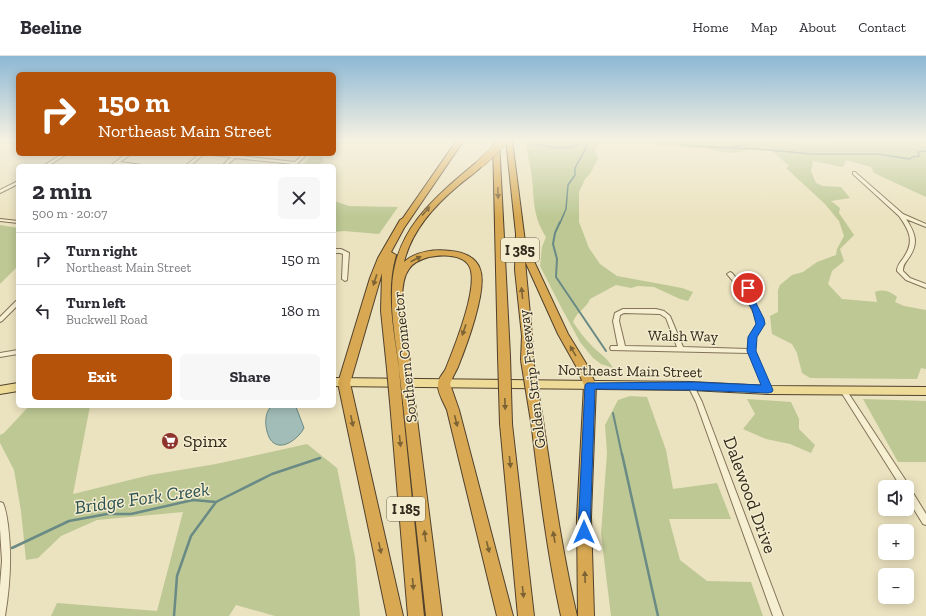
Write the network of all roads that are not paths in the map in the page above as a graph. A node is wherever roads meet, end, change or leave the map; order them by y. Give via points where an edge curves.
1 (443, 166) edge
2 (476, 166) edge
3 (497, 166) edge
4 (512, 166) edge
5 (854, 173) dead end
6 (16, 183) edge
7 (0, 192) edge
8 (901, 215) junction
9 (0, 220) edge
10 (404, 220) junction
11 (16, 222) edge
12 (926, 226) edge
13 (520, 242) junction
14 (336, 251) edge
15 (730, 274) dead end
16 (346, 279) dead end
17 (926, 286) edge
18 (397, 290) junction
19 (16, 305) edge
20 (0, 320) edge
21 (613, 348) dead end
22 (622, 348) junction
23 (681, 349) junction
24 (751, 351) junction
25 (16, 352) edge
26 (0, 355) edge
27 (399, 369) junction
28 (339, 382) edge
29 (444, 384) junction
30 (590, 385) junction
31 (691, 386) junction
32 (16, 387) edge
33 (0, 390) edge
34 (768, 390) junction
35 (843, 390) junction
36 (926, 392) edge
37 (403, 403) junction
38 (901, 480) edge
39 (914, 502) edge
40 (0, 506) edge
41 (926, 521) edge
42 (0, 616) edge
43 (395, 616) edge
44 (416, 616) edge
45 (434, 616) edge
46 (504, 616) edge
47 (526, 616) edge
48 (569, 616) edge
49 (586, 616) edge
50 (778, 616) edge

1 - 10 highway, Southern Connector / I 185
18 -> 2 highway, Southern Connector / I 185, bridge via 399,265 414,226 437,200
3 -> 47 highway, Golden Strip Freeway / I 385, bridge via 506,424
4 - 13 highway, Golden Strip Freeway / I 385
5 - 8 street
6 - 7 street
8 - 12 street
8 - 17 street via 913,240 900,271 908,280
9 - 11 street
10 - 27 highway, Southern Connector / I 185 via 389,258 386,296
10 -> 28 highway via 383,258
30 -> 13 highway via 586,372 549,306 534,268
48 -> 13 highway, Golden Strip Freeway / I 385, bridge via 549,512 527,360
14 - 16 street via 346,253
15 - 24 street via 740,286 752,291 748,296 760,319 760,324 752,337
18 - 27 highway, Southern Connector / I 185
18 -> 29 highway via 405,267 415,258 426,254 451,253 466,258 475,267 475,295
19 - 20 street
21 - 22 street, Walsh Way
22 - 23 street, Walsh Way
22 - 23 street via 616,321 617,314 623,311 656,311 668,317
23 - 24 street, Walsh Way
24 - 34 street
25 - 26 street
27 - 37 highway, Southern Connector / I 185, bridge
28 - 29 main road, Northeast Main Street
28 -> 43 highway
29 - 30 main road, Northeast Main Street
29 -> 46 highway via 453,410
30 - 31 main road, Northeast Main Street
49 -> 30 highway via 584,517
31 - 34 main road, Northeast Main Street
31 - 50 street, Dalewood Drive
32 - 33 main road
34 - 35 main road, Northeast Main Street
35 - 36 main road, Northeast Main Street
35 - 38 street
37 -> 44 highway, Southern Connector / I 185
45 -> 37 highway, Southern Connector / I 185
39 - 41 street
40 - 42 street via 6,536 7,568

